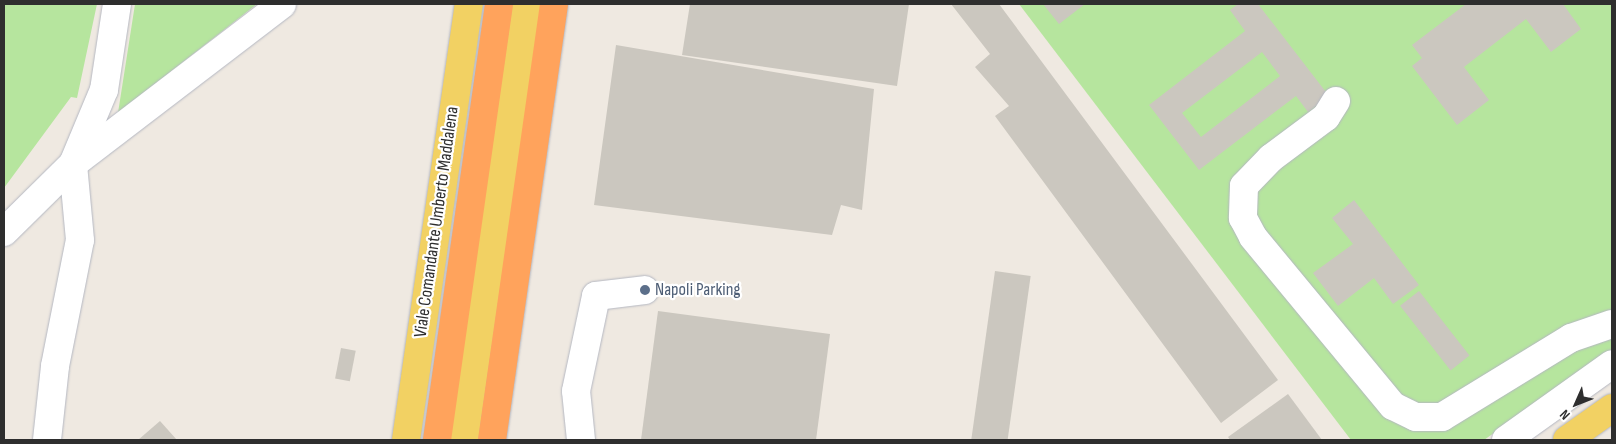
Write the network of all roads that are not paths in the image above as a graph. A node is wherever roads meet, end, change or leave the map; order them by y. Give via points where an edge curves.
1 (117, 4) edge
2 (282, 4) edge
3 (469, 4) edge
4 (499, 4) edge
5 (527, 4) edge
6 (554, 4) edge
7 (1336, 101) dead end
8 (72, 164) junction
9 (4, 232) edge
10 (645, 290) dead end
11 (1612, 324) edge
12 (1612, 364) edge
13 (1612, 408) edge
14 (47, 440) edge
15 (406, 440) edge
16 (437, 440) edge
17 (464, 440) edge
18 (492, 440) edge
19 (581, 440) edge
20 (1506, 440) edge
21 (1567, 440) edge

1 - 8 lane via 104,90
2 - 8 lane
3 - 15 main road, Viale Comandante Umberto Maddalena
4 - 16 highway
5 - 17 main road
6 - 18 highway
7 - 11 lane via 1326,117 1271,158 1244,186 1243,218 1253,237 1393,406 1416,418 1442,417 1571,338
8 - 9 lane
8 - 14 lane via 80,240 55,366
10 - 19 lane via 596,296 576,391
12 - 20 lane
13 - 21 main road

